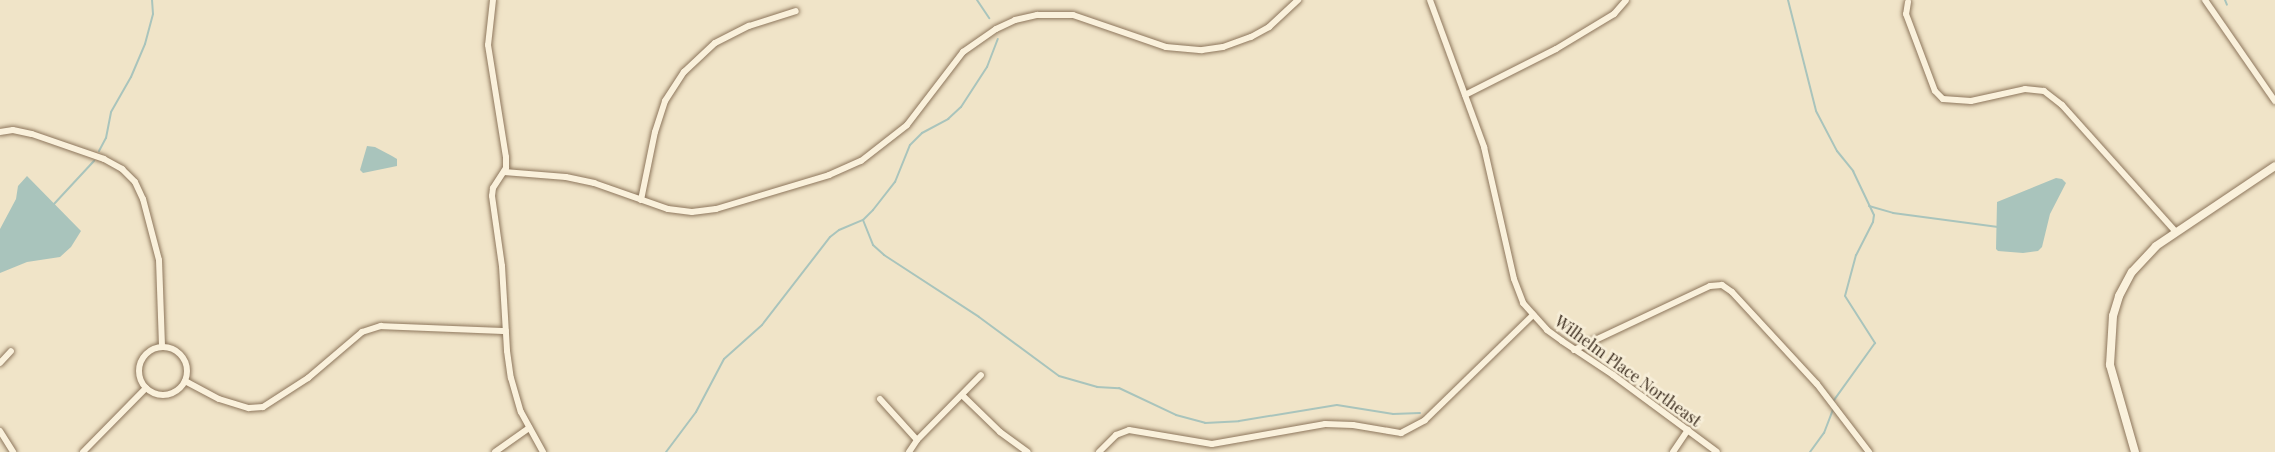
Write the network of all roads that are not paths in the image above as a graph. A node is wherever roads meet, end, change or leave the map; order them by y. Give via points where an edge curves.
1 (494, 0) edge
2 (1298, 0) edge
3 (1430, 0) edge
4 (1626, 0) edge
5 (2205, 0) edge
6 (1908, 2) dead end
7 (796, 11) dead end
8 (1465, 95) junction
9 (2275, 100) edge
10 (0, 132) edge
11 (2275, 166) edge
12 (504, 172) junction
13 (641, 201) junction
14 (2175, 231) junction
15 (1533, 315) junction
16 (506, 330) junction
17 (162, 347) junction
18 (1574, 350) junction
19 (11, 351) dead end
20 (0, 363) edge
21 (981, 375) dead end
22 (185, 381) junction
23 (146, 388) junction
24 (962, 395) junction
25 (880, 399) dead end
26 (529, 428) junction
27 (1688, 430) junction
28 (0, 431) edge
29 (916, 440) junction
30 (13, 452) edge
31 (83, 452) edge
32 (495, 452) edge
33 (543, 452) edge
34 (909, 452) edge
35 (1028, 452) edge
36 (1100, 452) edge
37 (1673, 452) edge
38 (1717, 452) edge
39 (1869, 452) edge
40 (2135, 452) edge

1 - 12 street via 488,45 504,137
2 - 13 street via 1257,33 1231,45 1202,50 1166,48 1073,15 1037,15 1016,20 963,52 907,125 846,169 716,209 681,211
3 - 8 street, Wilhelm Place Northeast
4 - 8 street via 1614,14 1556,49
5 - 9 street
6 - 14 street via 1906,14 1935,91 1943,99 1971,101 2025,89 2044,91 2062,105
7 - 13 street via 750,26 716,43 673,85 662,111
8 - 15 street, Wilhelm Place Northeast via 1493,180 1514,279 1523,303
10 - 17 street via 32,134 104,159 135,182 159,260
11 - 14 street
12 - 13 street via 566,177
12 - 16 street via 492,196
14 - 40 street via 2132,272 2113,316 2110,365
15 - 18 street, Wilhelm Place Northeast
15 - 36 street via 1425,420 1401,433 1325,424 1200,443 1146,430 1129,430 1110,440
16 - 22 street via 381,326 362,332 308,378 262,407 249,408 219,399
16 - 26 street via 513,389
17 - 22 street via 183,358
17 - 23 street via 142,358 139,374
18 - 27 street, Wilhelm Place Northeast
18 - 39 street via 1710,286 1722,285 1817,384
19 - 20 street
21 - 24 street
22 - 23 street via 167,395
23 - 31 street
24 - 29 street
24 - 35 street via 999,432
25 - 29 street
26 - 32 street
26 - 33 street
27 - 37 street
27 - 38 street, Wilhelm Place Northeast
28 - 30 street
29 - 34 street

